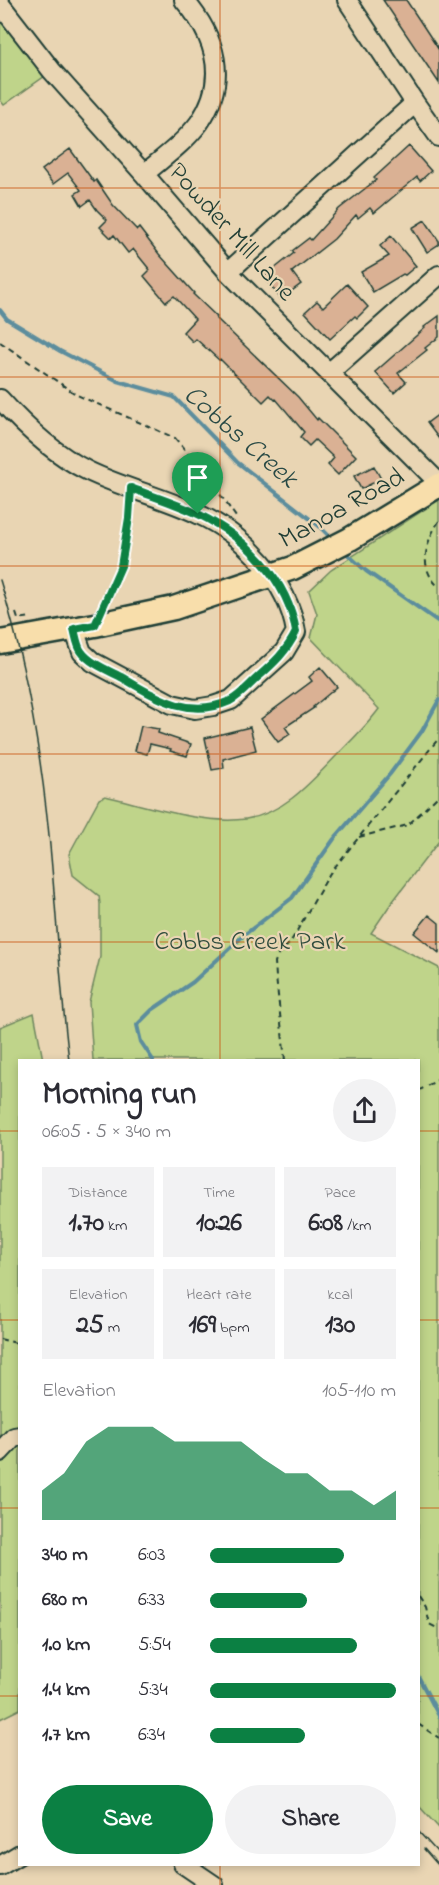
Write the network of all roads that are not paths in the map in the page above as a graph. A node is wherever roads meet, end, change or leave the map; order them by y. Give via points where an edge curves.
1 (184, 0) edge
2 (347, 0) edge
3 (0, 4) edge
4 (415, 103) junction
5 (439, 137) edge
6 (144, 174) junction
7 (228, 272) junction
8 (439, 275) edge
9 (330, 372) junction
10 (0, 399) edge
11 (439, 484) edge
12 (273, 574) junction
13 (85, 627) junction
14 (0, 642) edge
15 (18, 1436) edge
16 (0, 1452) edge
17 (18, 1855) edge
18 (0, 1866) edge
19 (186, 1866) edge
20 (214, 1885) edge

1 - 6 street via 213,47 215,85 198,124
2 - 4 street
3 - 6 street, Powder Mill Lane via 52,71
4 - 5 street
4 - 7 street
6 - 7 street, Powder Mill Lane
7 - 9 street, Powder Mill Lane
8 - 9 street
9 - 11 street, Powder Mill Lane
10 - 12 street via 60,454 87,470 198,514 221,527
11 - 12 main road, Manoa Road via 327,551
12 - 13 main road, Manoa Road via 174,608
12 - 13 street via 296,632 276,660 231,700 213,706 172,704 93,662 82,652
13 - 14 main road, Manoa Road via 28,630
15 - 16 street
17 - 18 street
19 - 20 street

